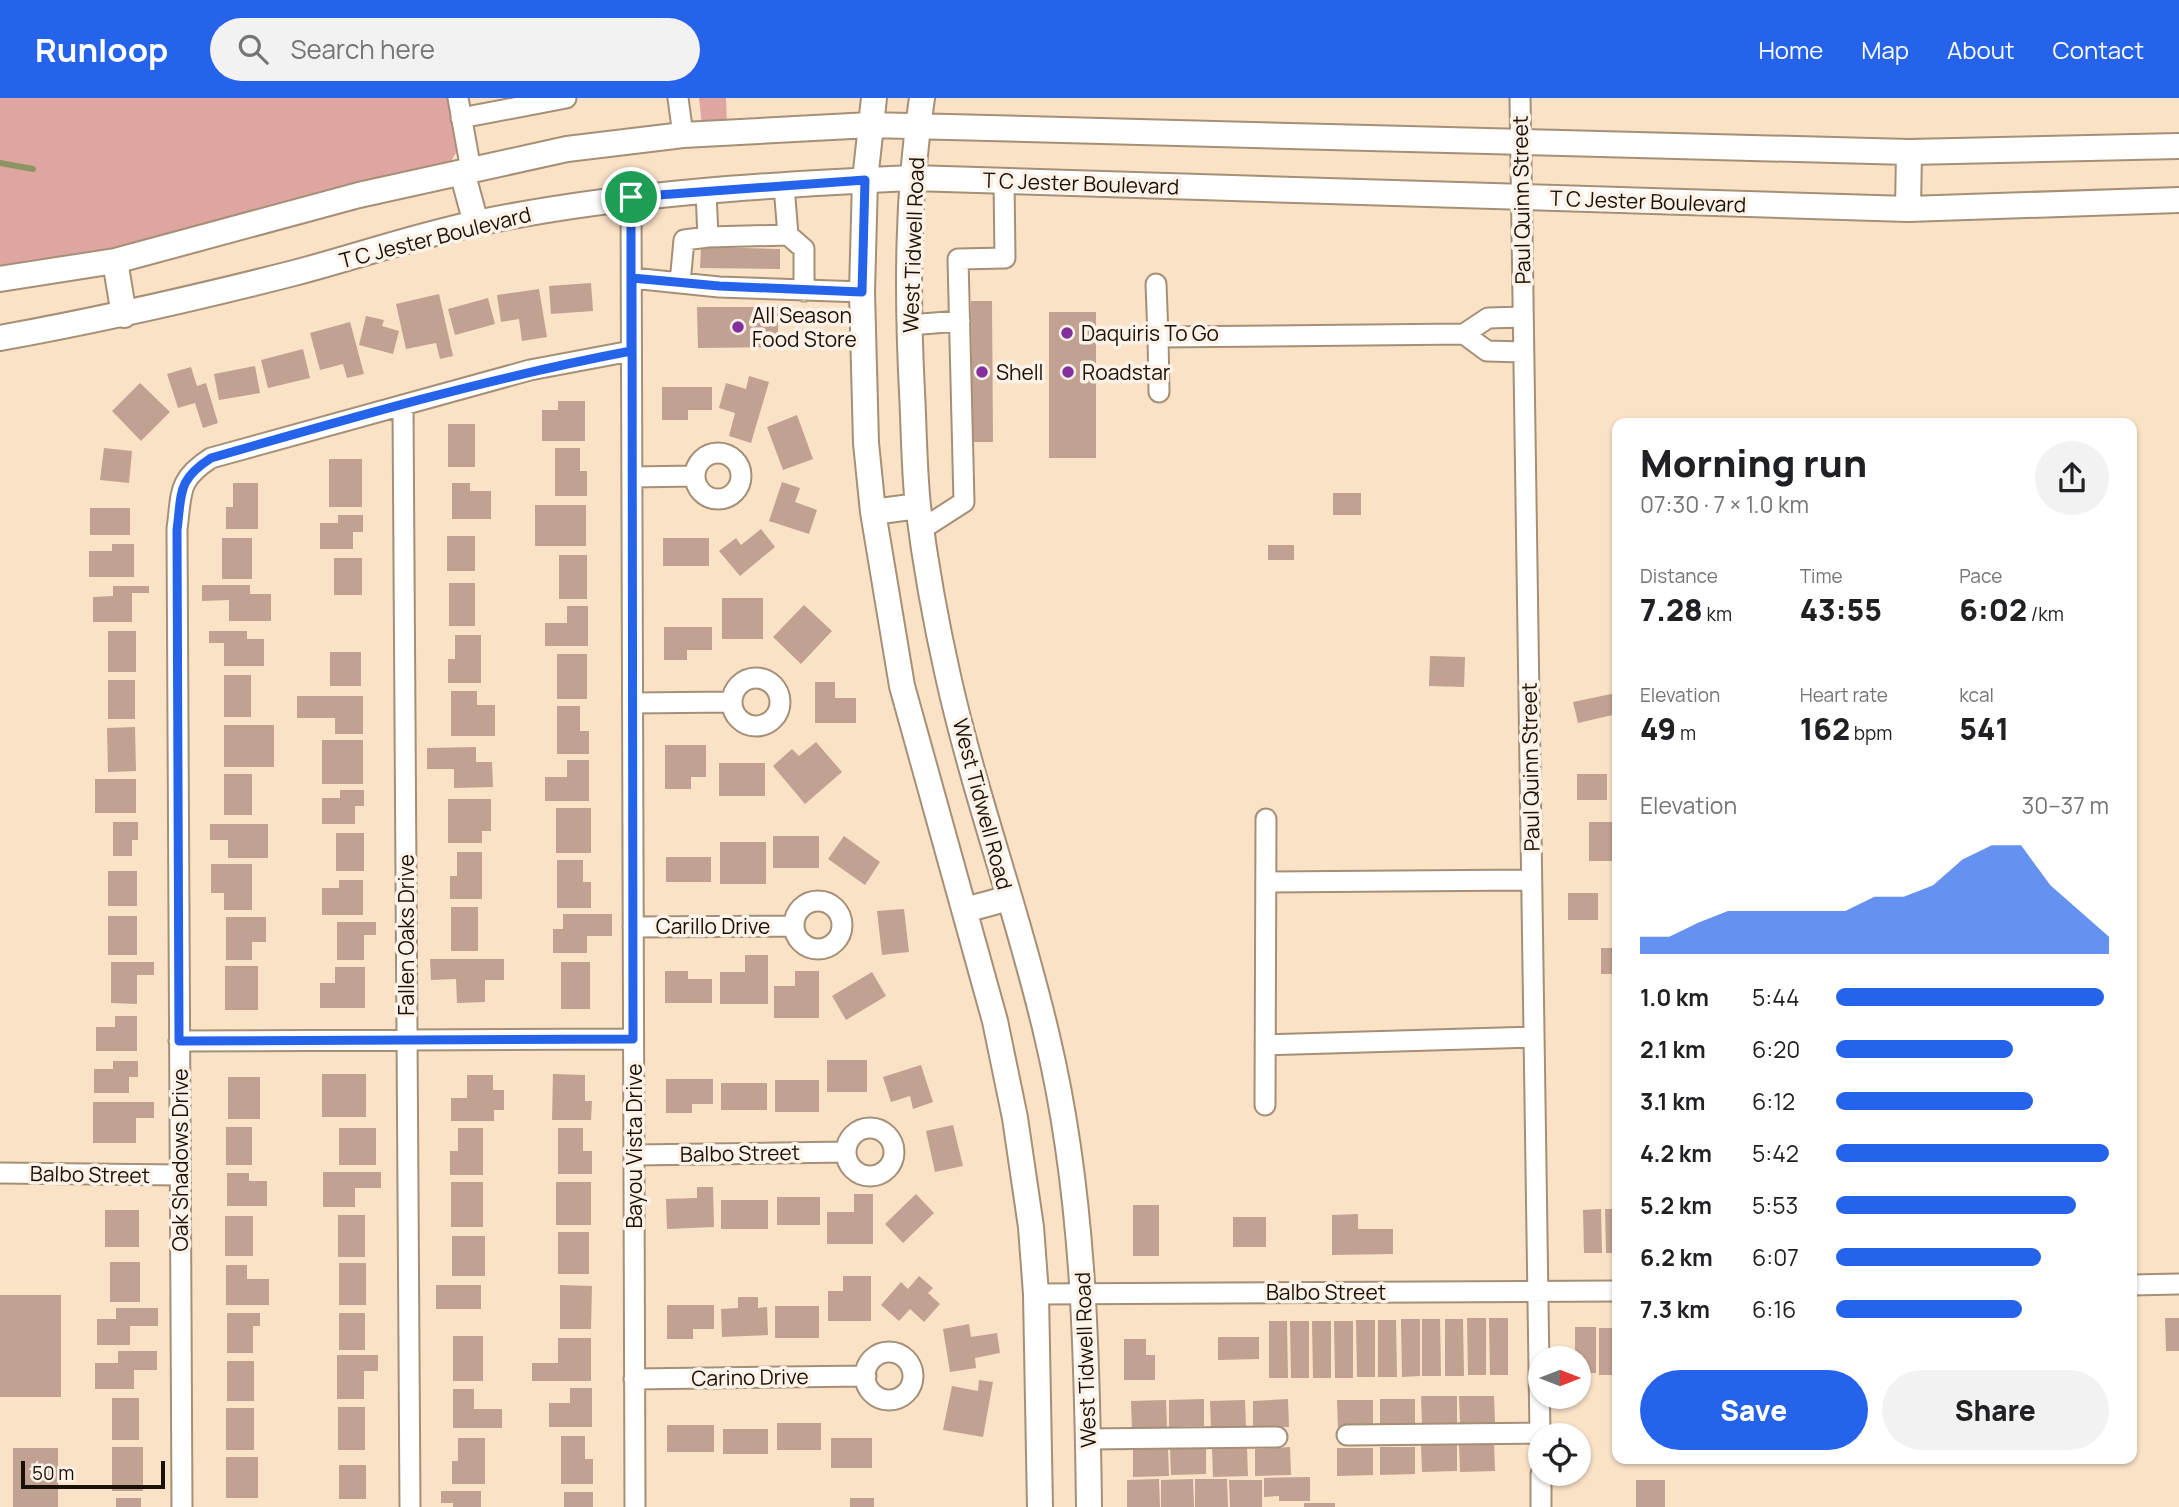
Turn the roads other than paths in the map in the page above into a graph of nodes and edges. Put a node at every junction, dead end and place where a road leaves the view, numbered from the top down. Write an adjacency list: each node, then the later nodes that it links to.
1 (566, 98): 6 (street)
2 (678, 98): 9 (street)
3 (874, 98): 7 (main road)
4 (922, 98): 8 (main road, West Tidwell Road)
5 (1520, 98): 10 (street, Paul Quinn Street)
6 (460, 108): 13 (street)
7 (870, 125): 8 (main road); 9 (main road); 15 (main road)
8 (918, 126): 10 (main road); 14 (main road, West Tidwell Road)
9 (683, 135): 13 (main road)
10 (1520, 142): 12 (main road); 20 (street, Paul Quinn Street)
11 (2179, 146): 12 (main road)
12 (1909, 152): 22 (main road)
13 (466, 171): 23 (main road); 26 (main road)
14 (912, 178): 15 (main road, T C Jester Boulevard); 16 (main road, T C Jester Boulevard); 36 (main road, West Tidwell Road)
15 (865, 180): 17 (main road, T C Jester Boulevard); 32 (main road)
16 (1004, 181): 20 (main road, T C Jester Boulevard); 35 (street)
17 (784, 186): 18 (main road, T C Jester Boulevard); 24 (street)
18 (705, 192): 19 (main road, T C Jester Boulevard); 25 (street)
19 (631, 197): 23 (main road, T C Jester Boulevard); 27 (street, Bayou Vista Drive)
20 (1520, 197): 22 (main road, T C Jester Boulevard); 34 (street, Paul Quinn Street)
21 (2179, 200): 22 (main road, T C Jester Boulevard)
22 (1908, 209)
23 (476, 223): 33 (main road, T C Jester Boulevard)
24 (788, 235): 25 (street); 31 (street)
25 (708, 237): 29 (street)
26 (115, 261): 28 (main road); 33 (main road)
27 (632, 278): 29 (street); 40 (street, Bayou Vista Drive)
28 (0, 279)
29 (680, 283): 31 (street)
30 (1156, 284): 38 (street)
31 (804, 291): 32 (street)
32 (862, 292): 46 (main road)
33 (124, 315): 39 (main road, T C Jester Boulevard)
34 (1522, 317): 37 (street); 41 (street, Paul Quinn Street)
35 (960, 321): 36 (street); 47 (street)
36 (909, 325): 47 (main road, West Tidwell Road)
37 (1464, 334): 38 (street); 41 (street)
38 (1158, 337): 42 (street)
39 (0, 338)
40 (631, 351): 43 (street, Oak Shadows Drive); 45 (street, Bayou Vista Drive)
41 (1522, 352): 51 (street, Paul Quinn Street)
42 (1159, 392)
43 (403, 405): 59 (street, Fallen Oaks Drive); 60 (street, Oak Shadows Drive)
44 (695, 476): 45 (street)
45 (632, 477): 49 (street, Bayou Vista Drive)
46 (873, 512): 47 (main road); 54 (main road)
47 (920, 517): 53 (main road, West Tidwell Road)
48 (731, 702): 49 (street)
49 (633, 703): 56 (street, Bayou Vista Drive)
50 (1266, 819): 52 (street)
51 (1531, 880): 52 (street); 57 (street, Paul Quinn Street)
52 (1266, 882): 61 (street)
53 (1009, 898): 54 (main road); 69 (main road, West Tidwell Road)
54 (965, 910): 72 (main road)
55 (793, 926): 56 (street, Carillo Drive)
56 (633, 927): 58 (street, Bayou Vista Drive)
57 (1534, 1037): 61 (street); 70 (street, Paul Quinn Street)
58 (633, 1039): 59 (street); 64 (street, Bayou Vista Drive)
59 (407, 1040): 60 (street); 82 (street, Fallen Oaks Drive)
60 (179, 1041): 66 (street, Oak Shadows Drive)
61 (1265, 1045): 62 (street)
62 (1265, 1105)
63 (846, 1152): 64 (street, Balbo Street)
64 (634, 1155): 74 (street, Bayou Vista Drive)
65 (0, 1173): 66 (street, Balbo Street)
66 (180, 1175): 81 (street, Oak Shadows Drive)
67 (2179, 1284): 68 (street)
68 (2137, 1285)
69 (1083, 1292): 70 (street, Balbo Street); 72 (street, Balbo Street); 79 (main road, West Tidwell Road)
70 (1538, 1292): 71 (street, Balbo Street); 75 (street, Paul Quinn Street)
71 (1612, 1292)
72 (1036, 1294): 84 (main road)
73 (866, 1376): 74 (street, Carino Drive)
74 (634, 1379): 83 (street, Bayou Vista Drive)
75 (1540, 1423)
76 (1528, 1434): 77 (street)
77 (1347, 1435)
78 (1277, 1437): 79 (street)
79 (1088, 1439): 85 (main road, West Tidwell Road)
80 (1541, 1486): 86 (street)
81 (182, 1507)
82 (410, 1507)
83 (635, 1507)
84 (1040, 1507)
85 (1089, 1507)
86 (1541, 1507)

